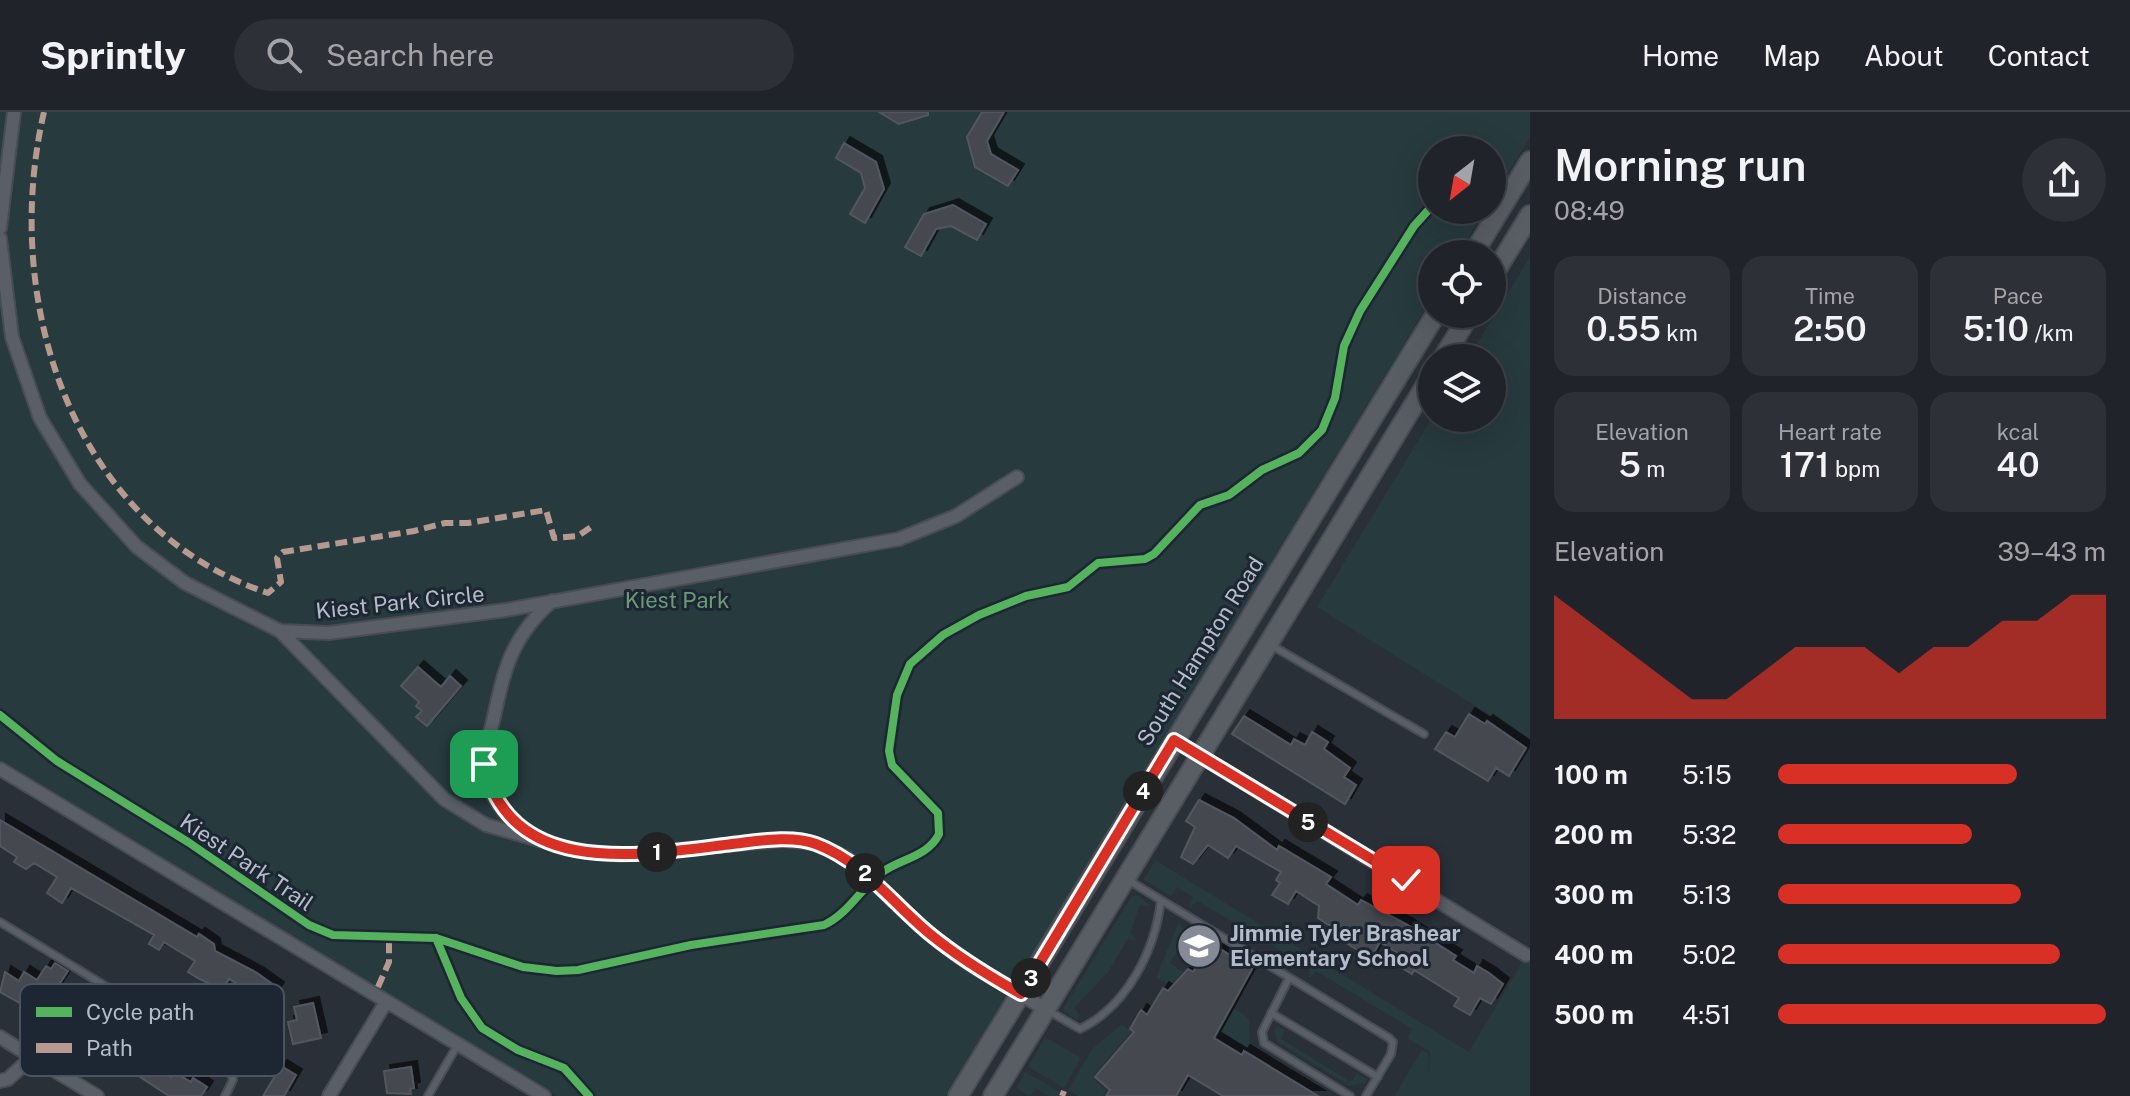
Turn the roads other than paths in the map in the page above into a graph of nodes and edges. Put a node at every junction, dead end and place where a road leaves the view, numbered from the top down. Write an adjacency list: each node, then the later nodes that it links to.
1 (14, 112): 3 (street)
2 (1530, 161): 7 (main road)
3 (2, 175): 5 (street)
4 (1530, 215): 8 (main road)
5 (0, 228)
6 (0, 238): 15 (street, Kiest Park Circle)
7 (1482, 240)
8 (1506, 254)
9 (1427, 328): 10 (main road, South Hampton Road)
10 (1412, 353): 11 (main road); 18 (main road, South Hampton Road)
11 (1418, 357)
12 (1418, 398): 16 (main road)
13 (1017, 477): 14 (street, Kiest Park Circle)
14 (555, 598): 15 (street, Kiest Park Circle); 21 (street)
15 (280, 631): 21 (street)
16 (1267, 643): 17 (lane); 19 (main road)
17 (1424, 734)
18 (1174, 740): 19 (street); 28 (main road, South Hampton Road)
19 (1197, 757): 22 (main road); 25 (street)
20 (0, 769): 29 (street)
21 (536, 840): 28 (street)
22 (1128, 880): 23 (lane); 30 (main road)
23 (1161, 900): 26 (lane); 30 (lane)
24 (0, 922): 27 (lane)
25 (1526, 955)
26 (1289, 978): 31 (lane); 38 (lane)
27 (102, 984)
28 (1021, 994): 30 (street); 46 (main road, South Hampton Road)
29 (386, 1002): 33 (street); 43 (street)
30 (1047, 1010): 40 (main road)
31 (1271, 1013): 38 (lane); 47 (lane)
32 (0, 1037): 34 (street)
33 (458, 1044): 44 (lane); 45 (street)
34 (20, 1050)
35 (20, 1068): 39 (street)
36 (64, 1076): 41 (street)
37 (232, 1076): 42 (lane)
38 (1378, 1077): 48 (lane)
39 (0, 1081)
40 (1000, 1092)
41 (97, 1096)
42 (225, 1096)
43 (329, 1096)
44 (428, 1096)
45 (544, 1096)
46 (958, 1096)
47 (1350, 1096)
48 (1366, 1096)

